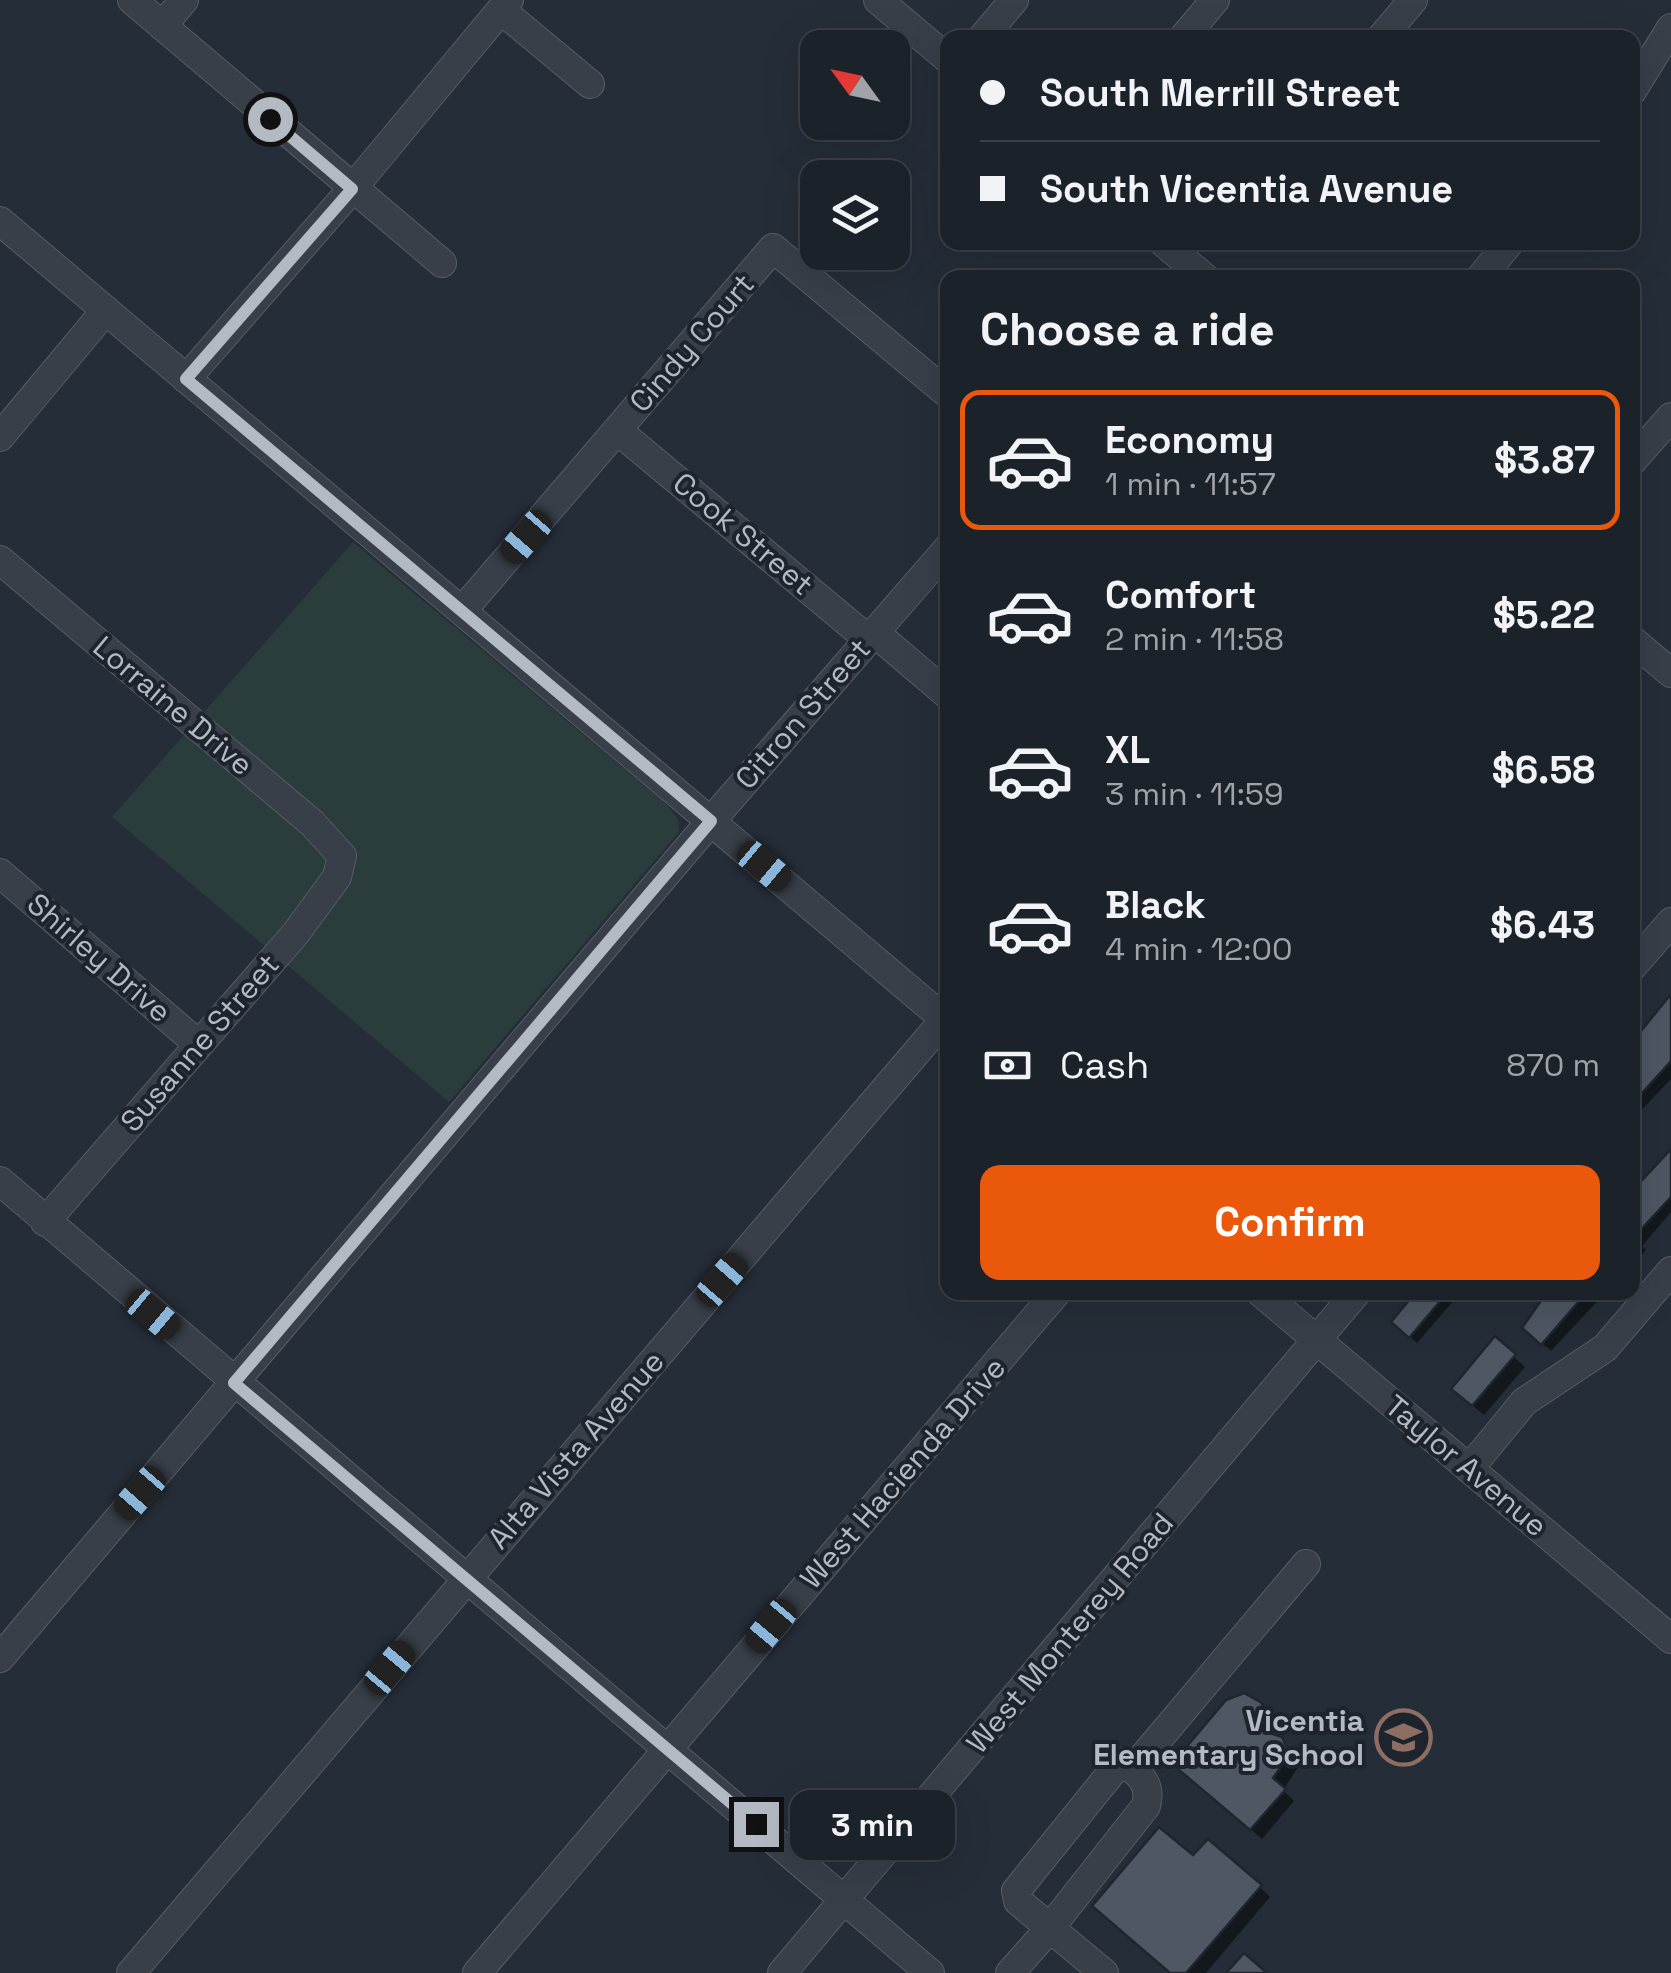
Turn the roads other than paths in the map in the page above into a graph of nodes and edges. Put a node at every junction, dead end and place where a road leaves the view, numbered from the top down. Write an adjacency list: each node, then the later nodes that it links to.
1 (132, 0): 8 (street)
2 (184, 0): 8 (street)
3 (878, 0): 13 (street)
4 (1014, 0): 10 (street)
5 (1215, 0): 11 (street)
6 (1412, 0): 12 (street)
7 (505, 5): 15 (street); 16 (street)
8 (162, 26): 16 (street)
9 (1671, 28): 14 (street)
10 (989, 30)
11 (1191, 30)
12 (1388, 30)
13 (940, 52)
14 (1640, 79)
15 (590, 84)
16 (352, 189): 20 (street); 24 (street)
17 (0, 221): 23 (street)
18 (1174, 250): 21 (street)
19 (1503, 250): 22 (street)
20 (442, 264)
21 (1194, 265)
22 (1487, 270)
23 (106, 310): 24 (street); 28 (street)
24 (186, 379): 32 (street)
25 (940, 387): 27 (street, Cindy Court)
26 (1671, 417): 29 (street)
27 (617, 430): 32 (street, Cindy Court); 33 (street, Cook Street)
28 (0, 436)
29 (1640, 451)
30 (940, 557): 33 (street, Citron Street)
31 (0, 560): 38 (street, Lorraine Drive)
32 (462, 611): 37 (street)
33 (871, 635): 36 (street, Cook Street); 37 (street, Citron Street)
34 (1640, 647): 35 (street)
35 (1671, 673)
36 (940, 689)
37 (711, 821): 42 (street); 52 (street, Citron Street)
38 (342, 856): 44 (street, Susanne Street)
39 (0, 873): 44 (street, Shirley Drive)
40 (1671, 922): 41 (street)
41 (1640, 958)
42 (940, 1015)
43 (940, 1027): 55 (street, Alta Vista Avenue)
44 (198, 1044): 46 (street, Susanne Street)
45 (0, 1181): 46 (street)
46 (45, 1222): 52 (street)
47 (1671, 1271): 53 (street)
48 (1050, 1300): 58 (street, West Hacienda Drive)
49 (1269, 1300): 51 (street, Taylor Avenue)
50 (1350, 1300): 51 (street, West Monterey Road)
51 (1316, 1340): 53 (street, Taylor Avenue); 60 (street, West Monterey Road)
52 (234, 1383): 55 (street); 57 (street, Citron Street)
53 (1469, 1468): 56 (street, Taylor Avenue)
54 (1306, 1564): 59 (street)
55 (468, 1577): 58 (street); 62 (street, Alta Vista Avenue)
56 (1669, 1634)
57 (0, 1658)
58 (668, 1748): 60 (street); 63 (street, West Hacienda Drive)
59 (1133, 1769): 61 (street); 61 (street)
60 (844, 1900): 64 (street, West Monterey Road); 65 (street)
61 (1050, 1928): 66 (street); 67 (street)
62 (131, 1973)
63 (477, 1973)
64 (782, 1973)
65 (930, 1973)
66 (1010, 1973)
67 (1104, 1973)

